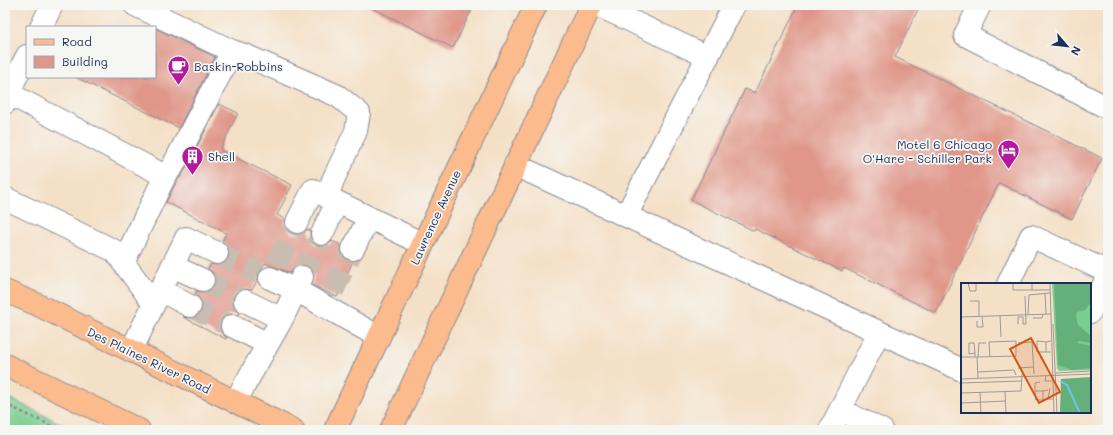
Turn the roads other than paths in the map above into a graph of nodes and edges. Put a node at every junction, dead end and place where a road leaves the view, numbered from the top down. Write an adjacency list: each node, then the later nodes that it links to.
1 (52, 5): 8 (street)
2 (135, 5): 9 (street)
3 (536, 5): 22 (main road, Lawrence Avenue)
4 (591, 5): 14 (main road)
5 (597, 5): 10 (street)
6 (734, 5): 10 (street)
7 (980, 5): 13 (street)
8 (42, 26)
9 (232, 51): 15 (street); 17 (street)
10 (708, 57): 18 (street)
11 (26, 58): 12 (street)
12 (7, 98): 15 (street)
13 (1108, 108)
14 (515, 165): 18 (street); 51 (main road)
15 (165, 176): 25 (street)
16 (5, 198): 25 (street)
17 (332, 200): 19 (street); 20 (street); 21 (street)
18 (626, 216): 40 (street)
19 (369, 218): 22 (street); 23 (street)
20 (297, 222)
21 (322, 234)
22 (423, 244): 41 (main road, Lawrence Avenue)
23 (353, 249)
24 (217, 253): 26 (street)
25 (123, 263): 34 (street)
26 (172, 266): 30 (street); 34 (street)
27 (269, 272): 31 (street)
28 (1108, 272): 32 (street)
29 (1108, 276): 37 (street)
30 (203, 280)
31 (299, 283): 38 (street); 41 (street)
32 (1008, 283)
33 (5, 290): 43 (main road, Des Plaines River Road)
34 (157, 297): 36 (street); 43 (street)
35 (245, 301): 38 (street)
36 (190, 306)
37 (1091, 310)
38 (282, 318): 42 (street)
39 (232, 326): 42 (street)
40 (879, 332): 45 (street); 47 (street)
41 (379, 337): 50 (main road, Lawrence Avenue)
42 (268, 344): 46 (street)
43 (130, 351): 46 (main road, Des Plaines River Road)
44 (5, 365): 48 (main road)
45 (961, 370)
46 (235, 402): 49 (main road, Des Plaines River Road)
47 (840, 410): 52 (street); 53 (street)
48 (139, 430)
49 (293, 430)
50 (335, 430)
51 (391, 430)
52 (830, 430)
53 (882, 430)

